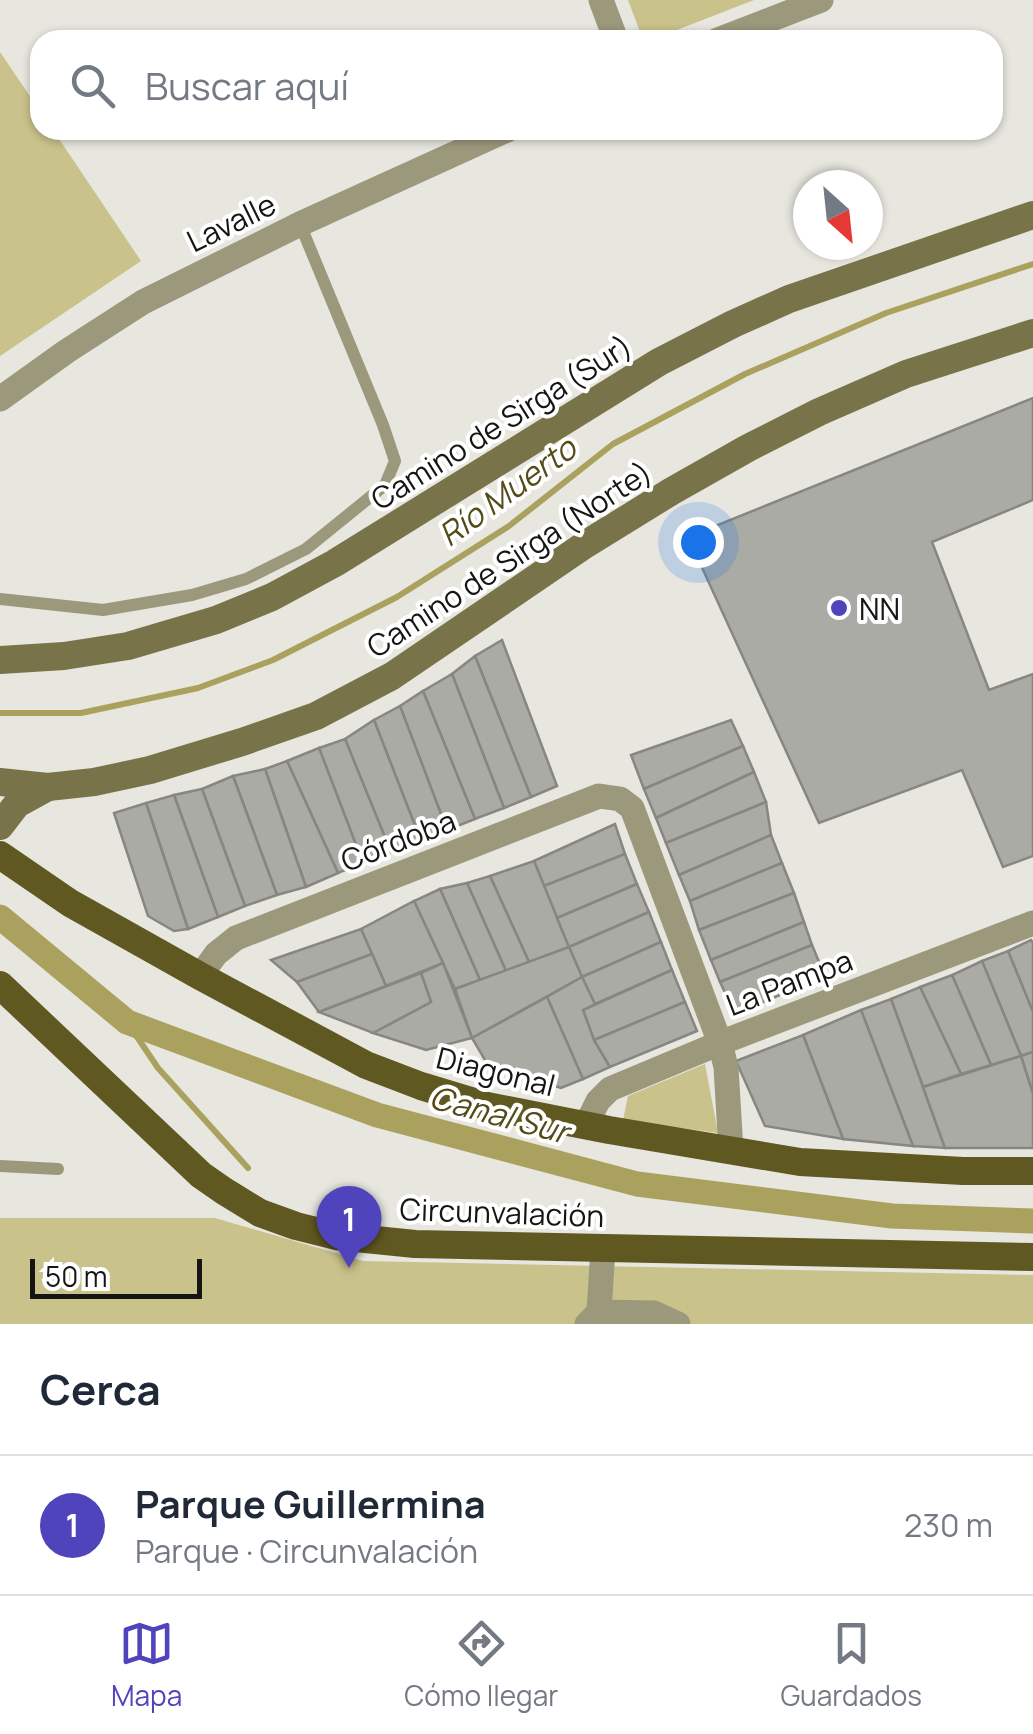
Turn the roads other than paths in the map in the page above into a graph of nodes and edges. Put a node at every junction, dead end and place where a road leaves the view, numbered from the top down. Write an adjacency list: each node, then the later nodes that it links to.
1 (601, 0): 3 (street)
2 (820, 0): 4 (street)
3 (612, 30)
4 (744, 30)
5 (486, 140): 7 (street, Lavalle)
6 (1033, 215): 11 (main road, Camino de Sirga (Sur))
7 (300, 224): 9 (street, Lavalle); 10 (lane)
8 (1033, 332): 13 (main road, Camino de Sirga (Norte))
9 (0, 399)
10 (0, 598)
11 (1, 661)
12 (2, 780): 13 (main road, Camino de Sirga (Norte))
13 (48, 786): 14 (main road)
14 (0, 826)
15 (0, 855): 17 (main road, Diagonal)
16 (1033, 923): 19 (street, La Pampa)
17 (200, 976): 19 (street, Córdoba); 20 (main road, Diagonal)
18 (0, 985): 25 (main road, Circunvalación)
19 (720, 1043): 20 (street, La Pampa); 21 (street)
20 (586, 1125): 21 (main road, Diagonal)
21 (731, 1151): 24 (main road, Diagonal)
22 (0, 1166): 23 (lane)
23 (58, 1168)
24 (1033, 1170)
25 (603, 1248): 26 (main road, Circunvalación); 27 (street)
26 (1033, 1257)
27 (593, 1318): 28 (street)
28 (678, 1324)

